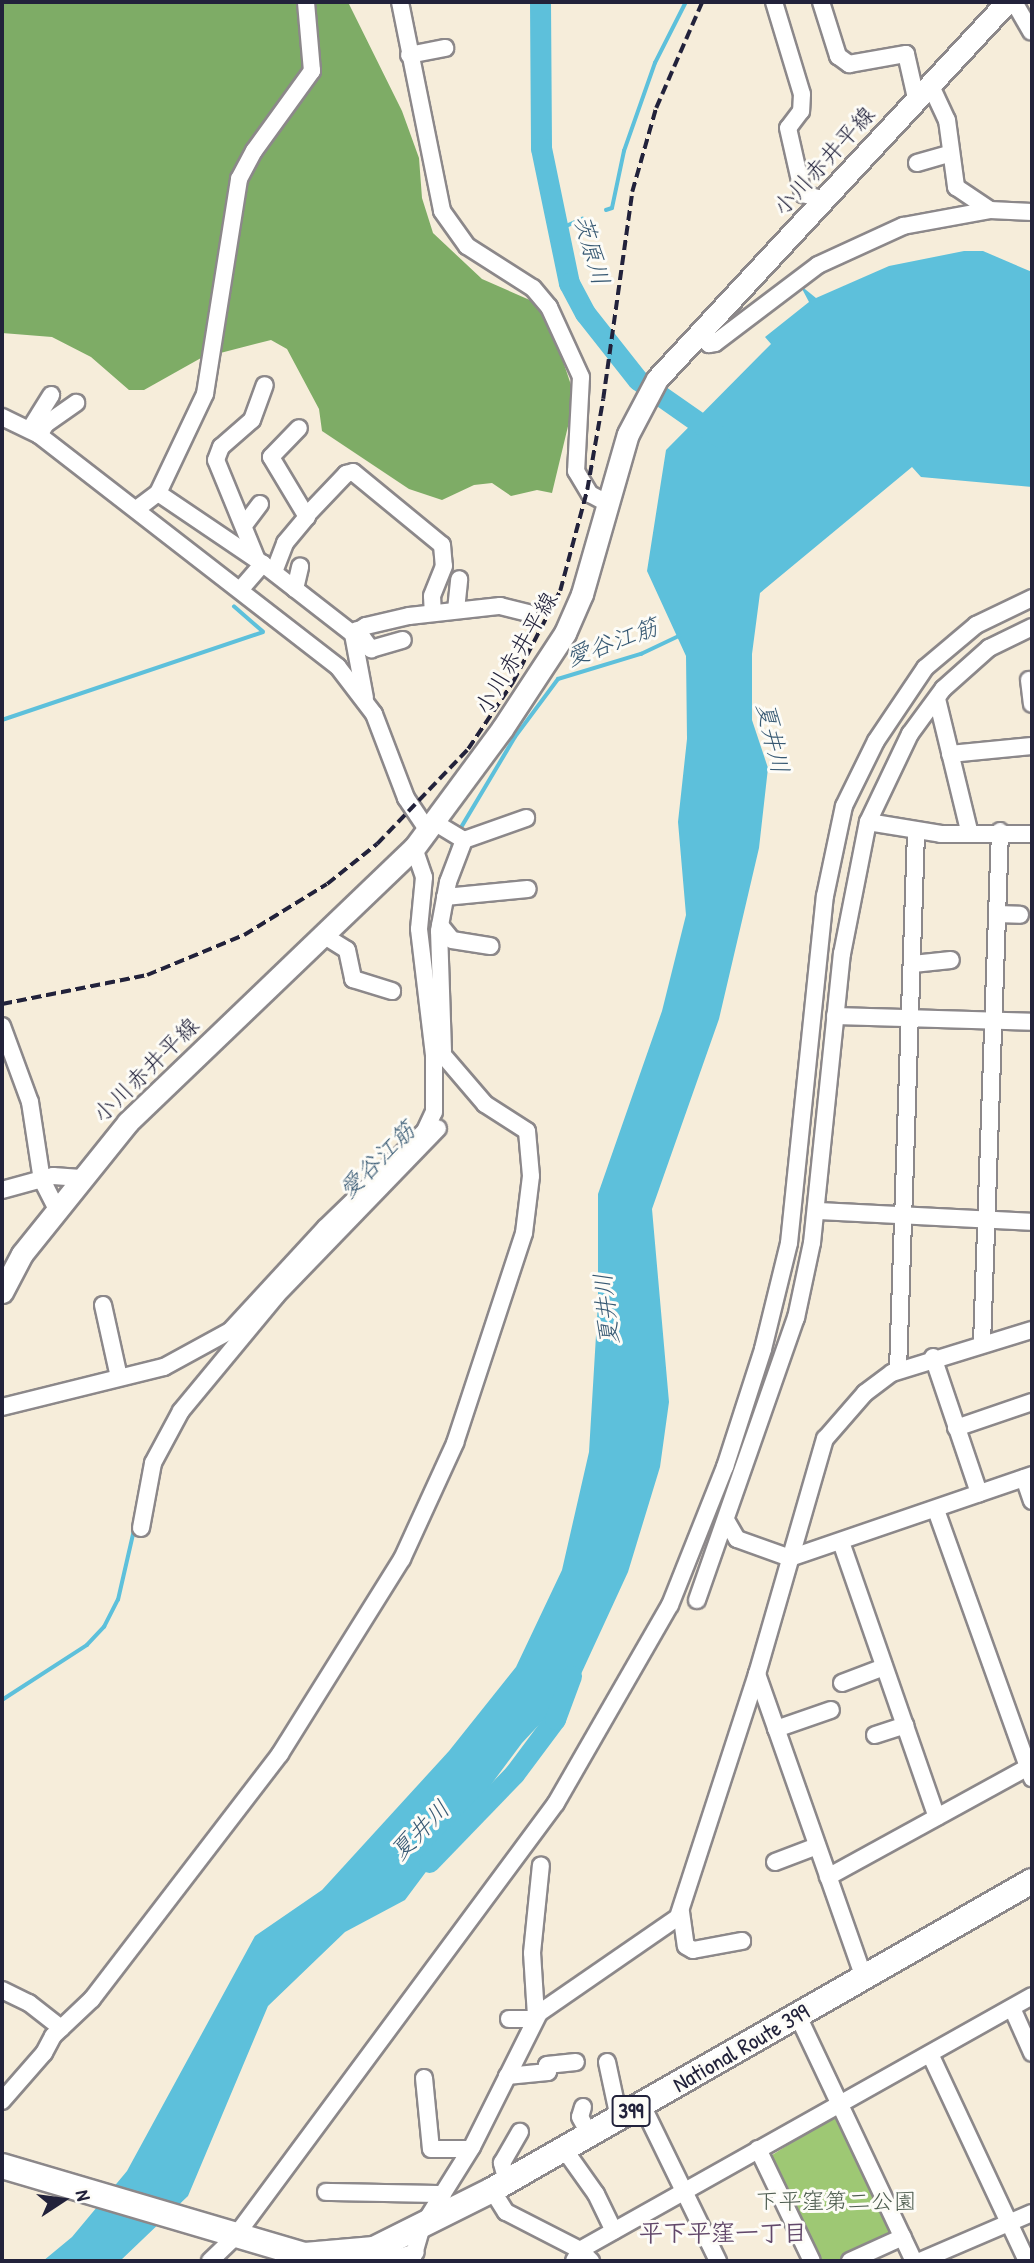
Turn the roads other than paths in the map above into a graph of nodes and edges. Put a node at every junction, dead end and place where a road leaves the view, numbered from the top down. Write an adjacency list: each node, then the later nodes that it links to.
1 (306, 2): 22 (street)
2 (400, 2): 8 (street)
3 (774, 2): 12 (street)
4 (821, 2): 9 (street)
5 (1007, 2): 6 (street); 9 (main road, 小川赤井平線)
6 (1031, 31)
7 (445, 48): 8 (street)
8 (409, 55): 23 (street)
9 (923, 91): 10 (street); 12 (main road, 小川赤井平線)
10 (951, 153): 11 (street); 13 (street)
11 (917, 163)
12 (826, 200): 15 (main road, 小川赤井平線)
13 (990, 210): 14 (street); 15 (street)
14 (1032, 212)
15 (695, 336): 23 (main road, 小川赤井平線)
16 (265, 385): 27 (street)
17 (51, 395): 21 (street)
18 (76, 403): 21 (street)
19 (2, 417): 21 (street)
20 (299, 428): 26 (street)
21 (35, 432): 25 (street)
22 (158, 493): 25 (street); 28 (street)
23 (607, 503): 48 (main road, 小川赤井平線)
24 (260, 504): 27 (street)
25 (138, 508): 32 (street)
26 (307, 515): 28 (street); 36 (street)
27 (245, 524): 28 (street)
28 (265, 565): 31 (street); 32 (street)
29 (300, 567): 31 (street)
30 (459, 579): 34 (street)
31 (295, 589): 38 (street)
32 (240, 590): 42 (street)
33 (1032, 598): 89 (street)
34 (456, 610): 35 (street); 36 (street)
35 (528, 612)
36 (433, 613): 38 (street)
37 (1032, 626): 41 (street)
38 (355, 632): 39 (street); 42 (street)
39 (402, 640)
40 (1029, 680): 43 (street)
41 (937, 699): 45 (street); 47 (street)
42 (366, 700): 48 (street)
43 (1032, 705)
44 (1032, 746): 45 (street)
45 (950, 754): 51 (street)
46 (526, 818): 53 (street)
47 (867, 822): 50 (street); 65 (street)
48 (430, 826): 53 (street); 54 (main road, 小川赤井平線)
49 (1000, 831): 51 (street); 52 (street); 57 (street)
50 (916, 832): 51 (street); 63 (street)
51 (970, 834)
52 (1032, 834)
53 (464, 840): 56 (street)
54 (414, 848): 60 (main road, 小川赤井平線); 85 (street)
55 (528, 889): 56 (street)
56 (445, 897): 59 (street)
57 (997, 914): 58 (street); 67 (street)
58 (1020, 915)
59 (440, 925): 61 (street); 70 (street)
60 (323, 935): 64 (street); 71 (main road, 小川赤井平線)
61 (491, 947)
62 (951, 960): 63 (street)
63 (913, 964): 66 (street)
64 (392, 991)
65 (835, 1016): 66 (street); 75 (street)
66 (911, 1020): 67 (street); 76 (street)
67 (993, 1020): 68 (street); 77 (street)
68 (1032, 1022)
69 (2, 1026): 72 (street)
70 (443, 1055): 95 (street); 122 (street)
71 (80, 1178): 72 (street); 74 (main road, 小川赤井平線)
72 (42, 1180): 73 (street); 74 (street)
73 (2, 1190)
74 (57, 1209): 79 (main road, 小川赤井平線)
75 (817, 1211): 76 (street); 94 (street)
76 (904, 1216): 77 (street); 84 (street)
77 (986, 1220): 78 (street); 82 (street)
78 (1032, 1222)
79 (2, 1292)
80 (103, 1305): 85 (street)
81 (1032, 1330): 82 (street)
82 (982, 1343): 83 (street)
83 (933, 1357): 84 (street); 88 (street)
84 (898, 1370): 97 (street)
85 (119, 1377): 87 (street)
86 (1032, 1402): 88 (street)
87 (2, 1407)
88 (957, 1428): 91 (street)
89 (723, 1472): 94 (street); 149 (street)
90 (1028, 1477): 91 (street); 92 (street)
91 (979, 1493): 93 (street)
92 (1032, 1501)
93 (936, 1510): 96 (street); 106 (street)
94 (726, 1525): 97 (street); 98 (street)
95 (141, 1528)
96 (841, 1542): 97 (street); 99 (street)
97 (790, 1558): 100 (street)
98 (697, 1600)
99 (884, 1667): 101 (street); 103 (street)
100 (757, 1674): 104 (street); 113 (street)
101 (842, 1683)
102 (831, 1710): 104 (street)
103 (905, 1725): 105 (street); 107 (street)
104 (776, 1729): 108 (street)
105 (875, 1735)
106 (1031, 1770): 107 (street)
107 (937, 1817): 111 (street)
108 (817, 1846): 109 (street); 111 (street)
109 (775, 1862)
110 (541, 1865): 120 (street)
111 (828, 1877): 115 (street)
112 (1032, 1881): 115 (highway, National Route 399 / 399)
113 (681, 1912): 114 (street); 120 (street)
114 (743, 1941)
115 (864, 1977): 119 (highway, National Route 399 / 399)
116 (2, 1990): 122 (street)
117 (1032, 1996): 118 (street)
118 (1012, 2008): 123 (street); 124 (street)
119 (798, 2015): 130 (street); 131 (highway, National Route 399 / 399)
120 (535, 2018): 121 (street); 127 (street)
121 (509, 2019)
122 (61, 2028): 129 (street)
123 (1032, 2053)
124 (930, 2054): 130 (street); 145 (street)
125 (576, 2062): 127 (street)
126 (607, 2062): 133 (street)
127 (507, 2076): 136 (street)
128 (424, 2078): 136 (street)
129 (2, 2101)
130 (839, 2102): 138 (street); 148 (street)
131 (642, 2105): 133 (highway, National Route 399 / 399); 141 (street)
132 (583, 2108): 135 (street)
133 (619, 2118): 135 (highway, National Route 399 / 399)
134 (520, 2132): 140 (street)
135 (590, 2134): 137 (highway, National Route 399 / 399)
136 (470, 2149): 143 (street)
137 (564, 2149): 140 (highway, National Route 399 / 399); 147 (street)
138 (758, 2149): 141 (street); 155 (street)
139 (2, 2166): 149 (highway, National Route 399 / 399)
140 (500, 2186): 146 (highway, National Route 399 / 399); 151 (street)
141 (683, 2191): 147 (street); 154 (street)
142 (326, 2192): 143 (street)
143 (443, 2194): 146 (street)
144 (1032, 2213): 145 (street)
145 (1010, 2223): 158 (street); 159 (street)
146 (422, 2227): 149 (highway, National Route 399 / 399); 150 (street)
147 (614, 2231): 151 (street)
148 (903, 2237): 156 (street); 157 (street)
149 (234, 2238): 152 (street)
150 (414, 2256): 153 (street)
151 (582, 2257)
152 (210, 2261)
153 (387, 2261)
154 (716, 2261)
155 (812, 2261)
156 (850, 2261)
157 (914, 2261)
158 (920, 2261)
159 (1027, 2261)

